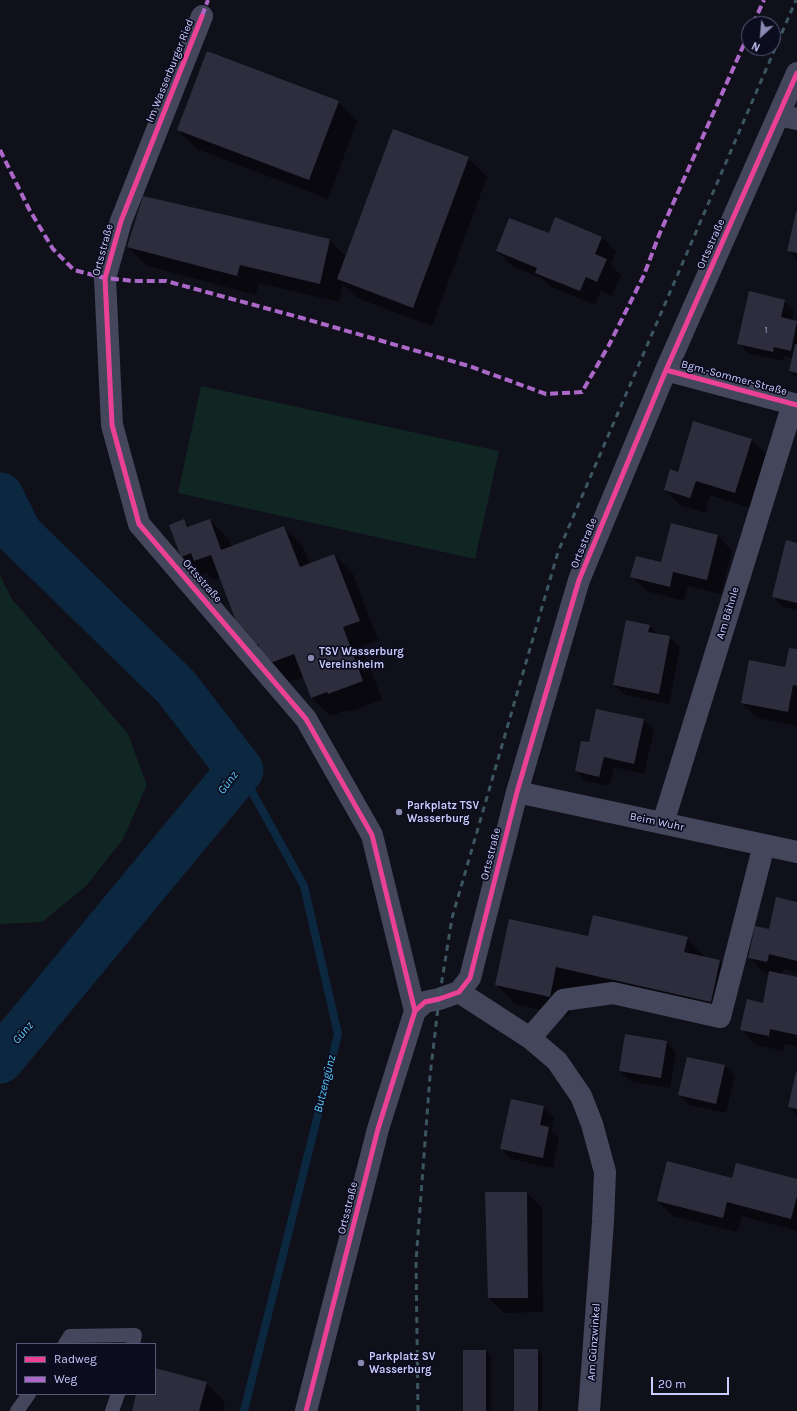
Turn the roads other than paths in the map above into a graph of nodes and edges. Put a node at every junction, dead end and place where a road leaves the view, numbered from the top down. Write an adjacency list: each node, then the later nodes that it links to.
1 (202, 16): 4 (street, Im Wasserburger Ried)
2 (797, 73): 3 (street, Ortsstraße)
3 (788, 117): 5 (street, Ortsstraße)
4 (156, 133): 12 (street, Ortsstraße)
5 (666, 370): 6 (street, Bgm.-Sommer-Straße); 7 (street, Ortsstraße)
6 (795, 404): 8 (street, Am Bähnle)
7 (517, 792): 8 (street, Beim Wuhr); 11 (street, Ortsstraße)
8 (664, 823): 9 (street, Beim Wuhr)
9 (764, 845): 10 (street, Beim Wuhr); 13 (street)
10 (797, 852)
11 (459, 992): 12 (street); 13 (street)
12 (415, 1011): 20 (street, Ortsstraße)
13 (530, 1038): 21 (street, Am Günzwinkel)
14 (66, 1343): 15 (lane)
15 (133, 1343)
16 (28, 1395): 18 (lane)
17 (118, 1395): 19 (lane)
18 (17, 1411)
19 (112, 1411)
20 (306, 1411)
21 (589, 1411)

